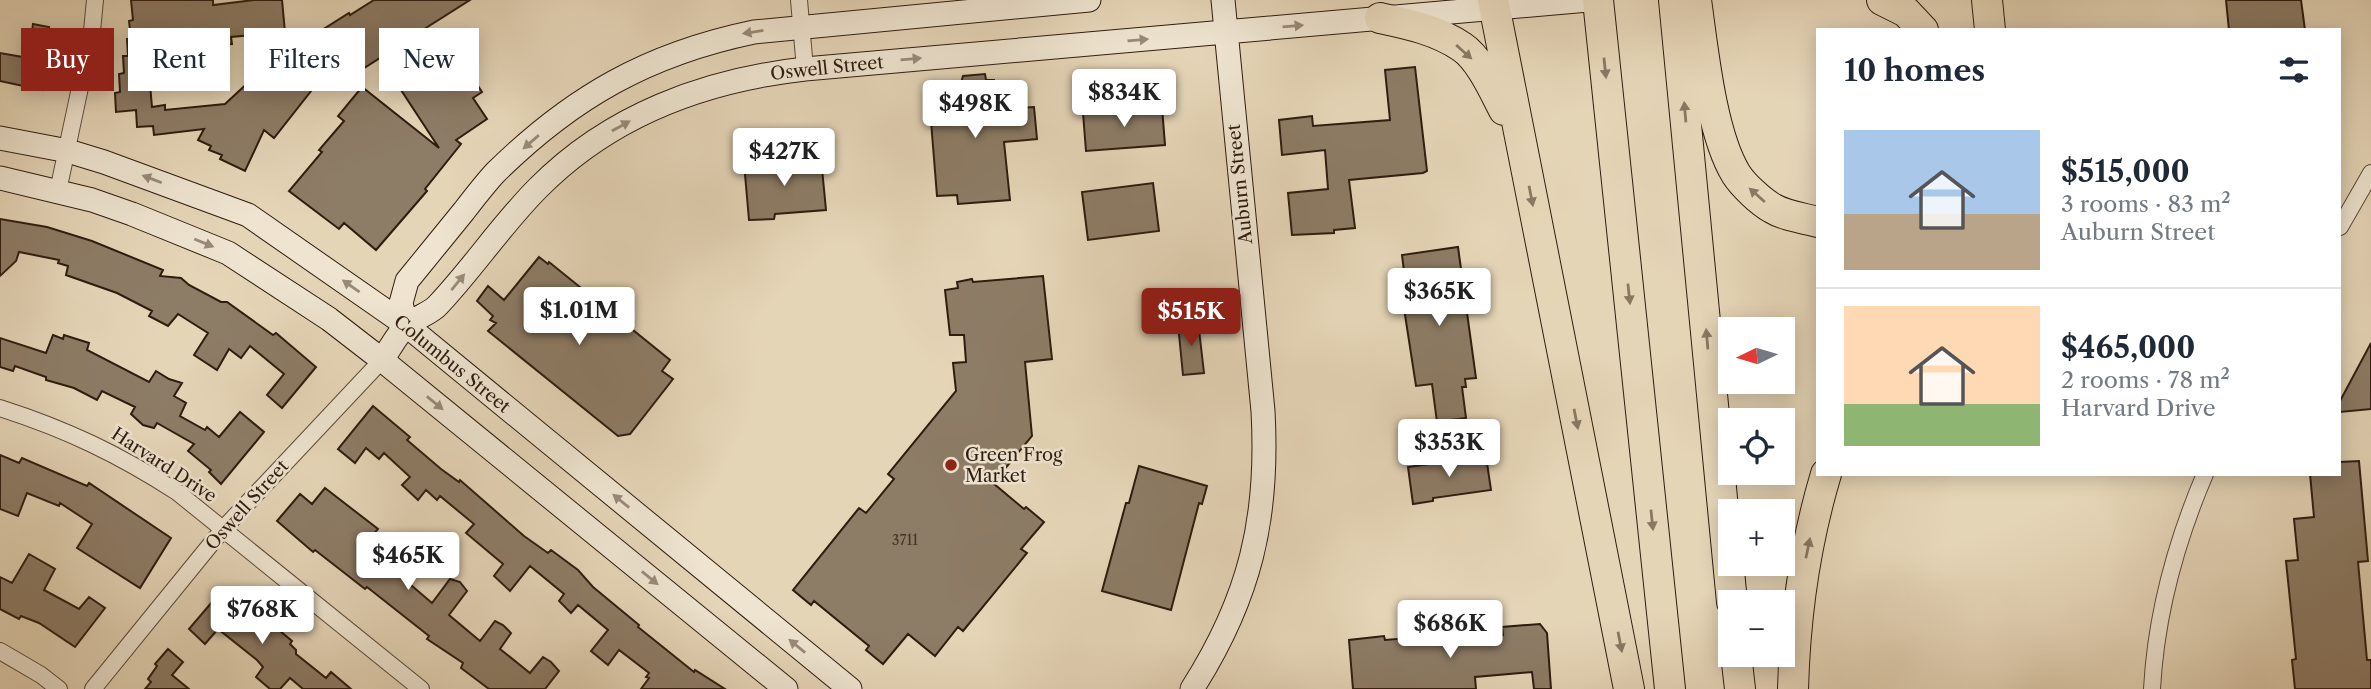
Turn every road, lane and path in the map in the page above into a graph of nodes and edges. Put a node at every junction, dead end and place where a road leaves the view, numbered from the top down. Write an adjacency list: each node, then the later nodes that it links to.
1 (95, 0): 20 (street)
2 (799, 0): 13 (street)
3 (1089, 0): 13 (main road)
4 (1223, 0): 16 (main road, Auburn Street)
5 (1588, 0): 11 (main road, Oswell Street)
6 (1598, 0): 42 (highway, one-way to 42)
7 (1674, 0): 32 (highway, one-way to 7)
8 (1696, 0): 24 (highway, one-way to 8)
9 (1882, 0): 14 (highway)
10 (1987, 0): 15 (highway)
11 (1494, 4): 12 (main road, Oswell Street); 19 (highway)
12 (1380, 19): 16 (main road, Oswell Street, one-way to 12); 19 (highway, one-way to 19)
13 (802, 26): 17 (street); 26 (main road, one-way to 26)
14 (1921, 28)
15 (1990, 28)
16 (1225, 32): 17 (main road, Oswell Street, one-way to 16); 40 (main road, Auburn Street)
17 (806, 69): 26 (main road, Oswell Street, one-way to 17)
18 (0, 138): 20 (main road, Columbus Street)
19 (1521, 143): 41 (highway, one-way to 41)
20 (68, 151): 23 (street); 26 (main road, Columbus Street, one-way to 20)
21 (2371, 173): 25 (street)
22 (0, 178): 23 (main road)
23 (58, 191): 27 (main road, one-way to 27)
24 (1816, 222)
25 (2341, 226)
26 (406, 325): 27 (main road, Oswell Street); 39 (main road, Columbus Street, one-way to 26)
27 (383, 360): 31 (street, Oswell Street); 38 (main road, one-way to 38)
28 (0, 408): 31 (street, Harvard Drive)
29 (1826, 476): 44 (highway, one-way to 29)
30 (2204, 476): 45 (street)
31 (224, 528): 36 (street, Oswell Street); 37 (street, Harvard Drive)
32 (1730, 590)
33 (0, 651): 35 (street)
34 (1738, 667): 43 (highway)
35 (59, 689)
36 (93, 689)
37 (421, 689)
38 (786, 689)
39 (850, 689)
40 (1192, 689)
41 (1629, 689)
42 (1670, 689)
43 (1740, 689)
44 (1793, 689)
45 (2152, 689)

